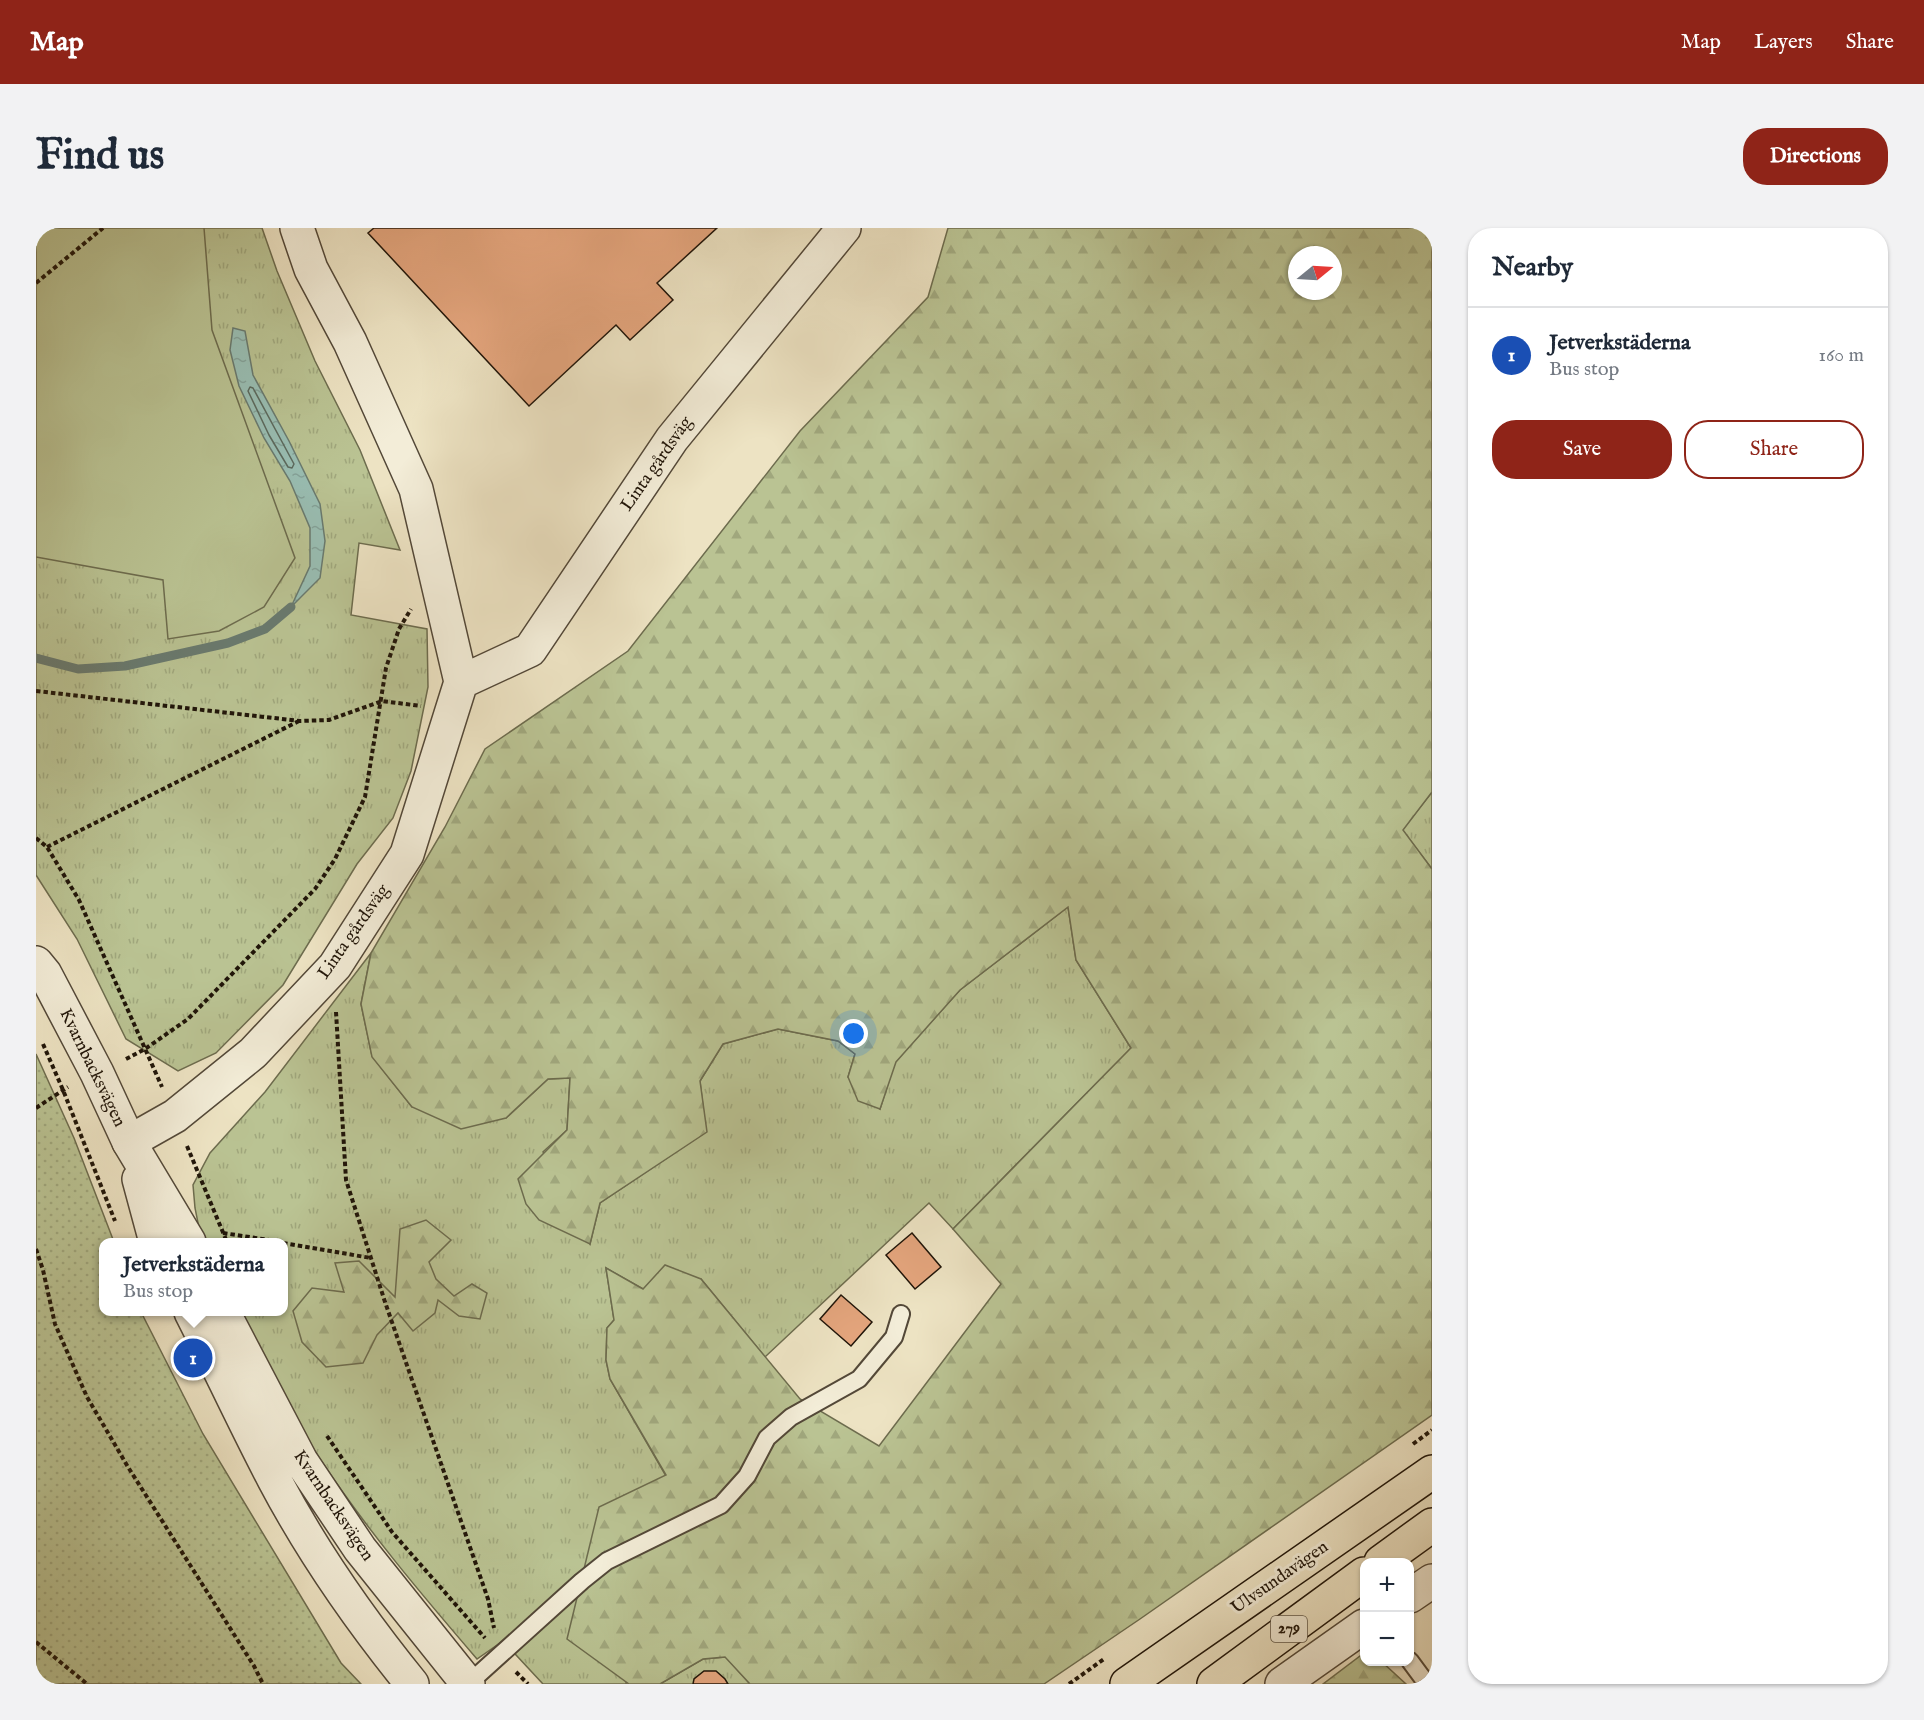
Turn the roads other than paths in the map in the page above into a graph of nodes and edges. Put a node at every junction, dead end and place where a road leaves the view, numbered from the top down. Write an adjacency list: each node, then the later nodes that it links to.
1 (297, 228): 3 (street)
2 (844, 228): 3 (street, Linta gårdsväg)
3 (461, 682): 5 (street, Linta gårdsväg)
4 (36, 963): 5 (street, Kvarnbacksvägen)
5 (129, 1142): 6 (street, Kvarnbacksvägen); 7 (street, Kvarnbacksvägen)
6 (155, 1238)
7 (187, 1238)
8 (902, 1314): 20 (lane)
9 (193, 1316): 19 (street, Kvarnbacksvägen)
10 (226, 1316): 20 (street, Kvarnbacksvägen)
11 (1432, 1472): 21 (main road, Ulvsundavägen / 279)
12 (1432, 1525): 13 (main road)
13 (1388, 1558)
14 (1360, 1578): 22 (main road, 279)
15 (1432, 1581): 16 (street)
16 (1414, 1593)
17 (1360, 1629): 23 (street)
18 (1414, 1666): 24 (lane)
19 (412, 1684)
20 (468, 1684)
21 (1127, 1684)
22 (1214, 1684)
23 (1282, 1684)
24 (1427, 1684)

